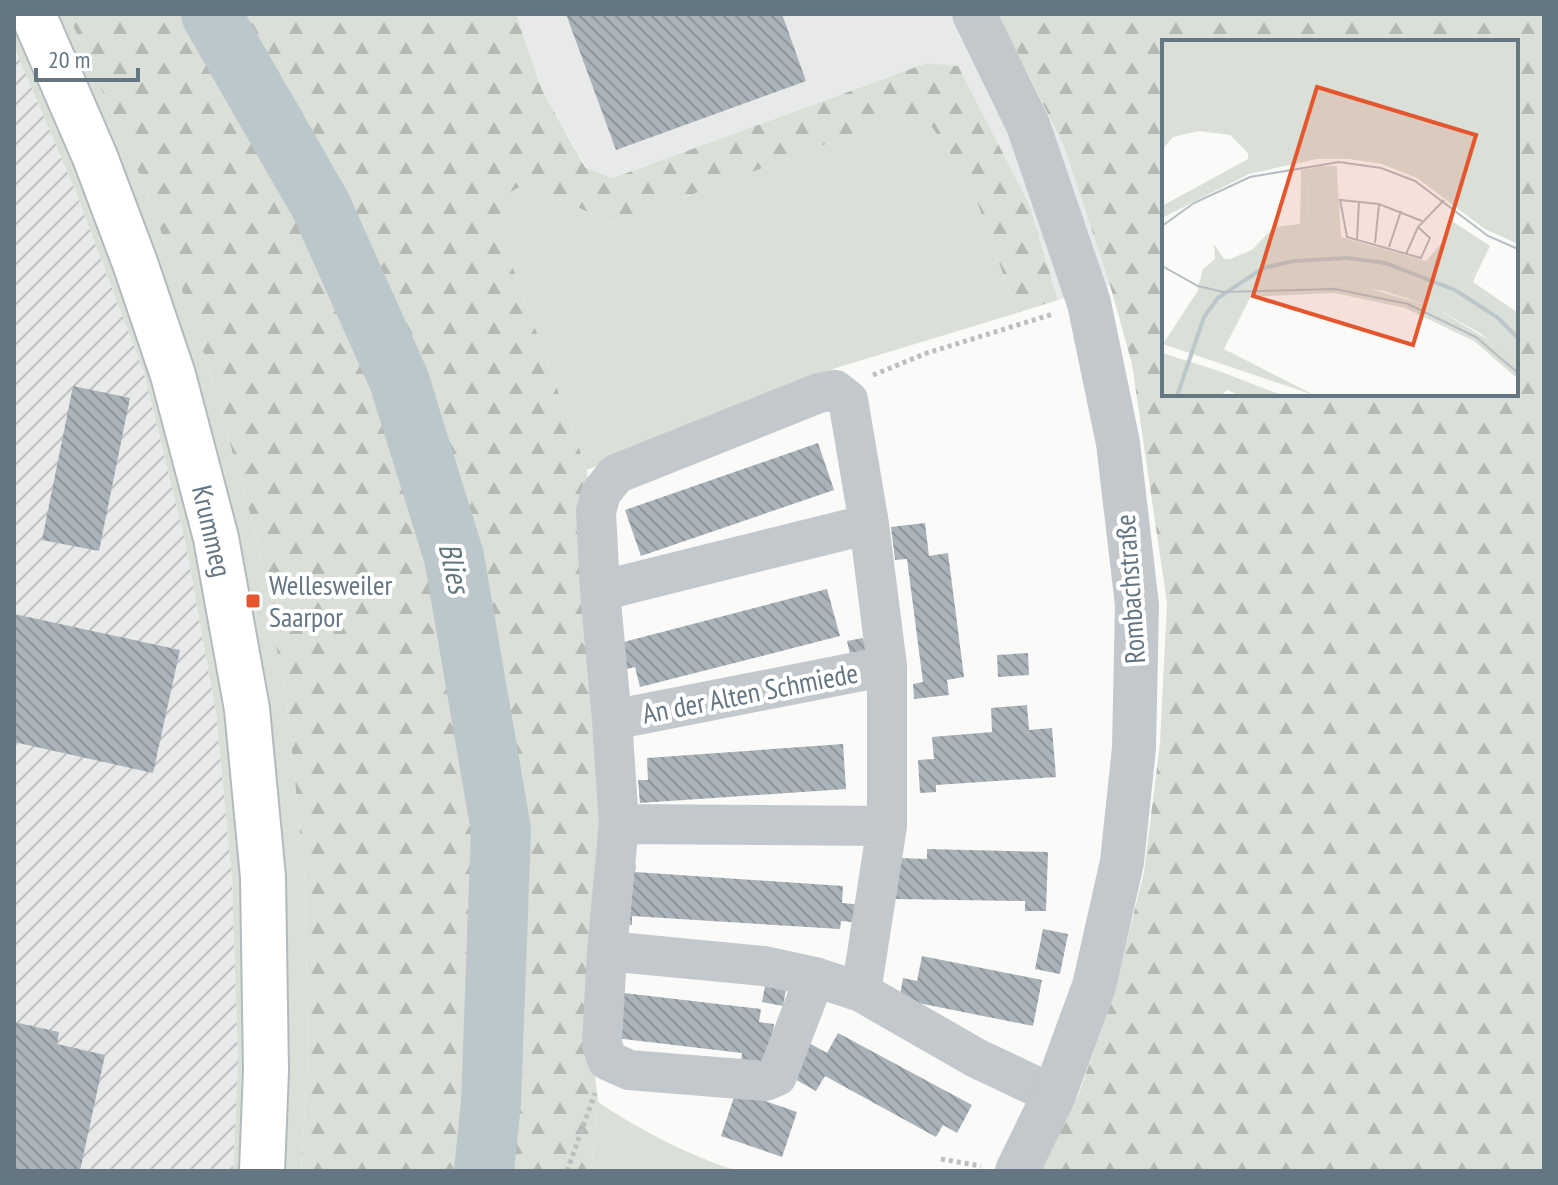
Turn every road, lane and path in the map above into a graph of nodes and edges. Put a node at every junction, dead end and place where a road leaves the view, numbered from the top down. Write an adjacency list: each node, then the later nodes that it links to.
1 (33, 14): 16 (main road, Krummeg)
2 (974, 14): 3 (street, Rombachstraße)
3 (1089, 303): 4 (path); 15 (street, Rombachstraße)
4 (835, 390): 5 (street, An der Alten Schmiede); 6 (street, An der Alten Schmiede)
5 (869, 524): 6 (street); 7 (street, An der Alten Schmiede)
6 (600, 591): 8 (street, An der Alten Schmiede)
7 (887, 666): 8 (street, An der Alten Schmiede); 10 (street, An der Alten Schmiede)
8 (612, 720): 9 (street, An der Alten Schmiede)
9 (619, 824): 10 (street); 11 (street, An der Alten Schmiede)
10 (887, 826): 13 (street, An der Alten Schmiede)
11 (607, 951): 12 (street); 14 (street, An der Alten Schmiede)
12 (815, 977): 13 (street); 14 (street)
13 (861, 992): 15 (street)
14 (607, 1060): 17 (path)
15 (1054, 1095): 18 (street, Rombachstraße)
16 (262, 1171)
17 (567, 1171)
18 (1017, 1171)

